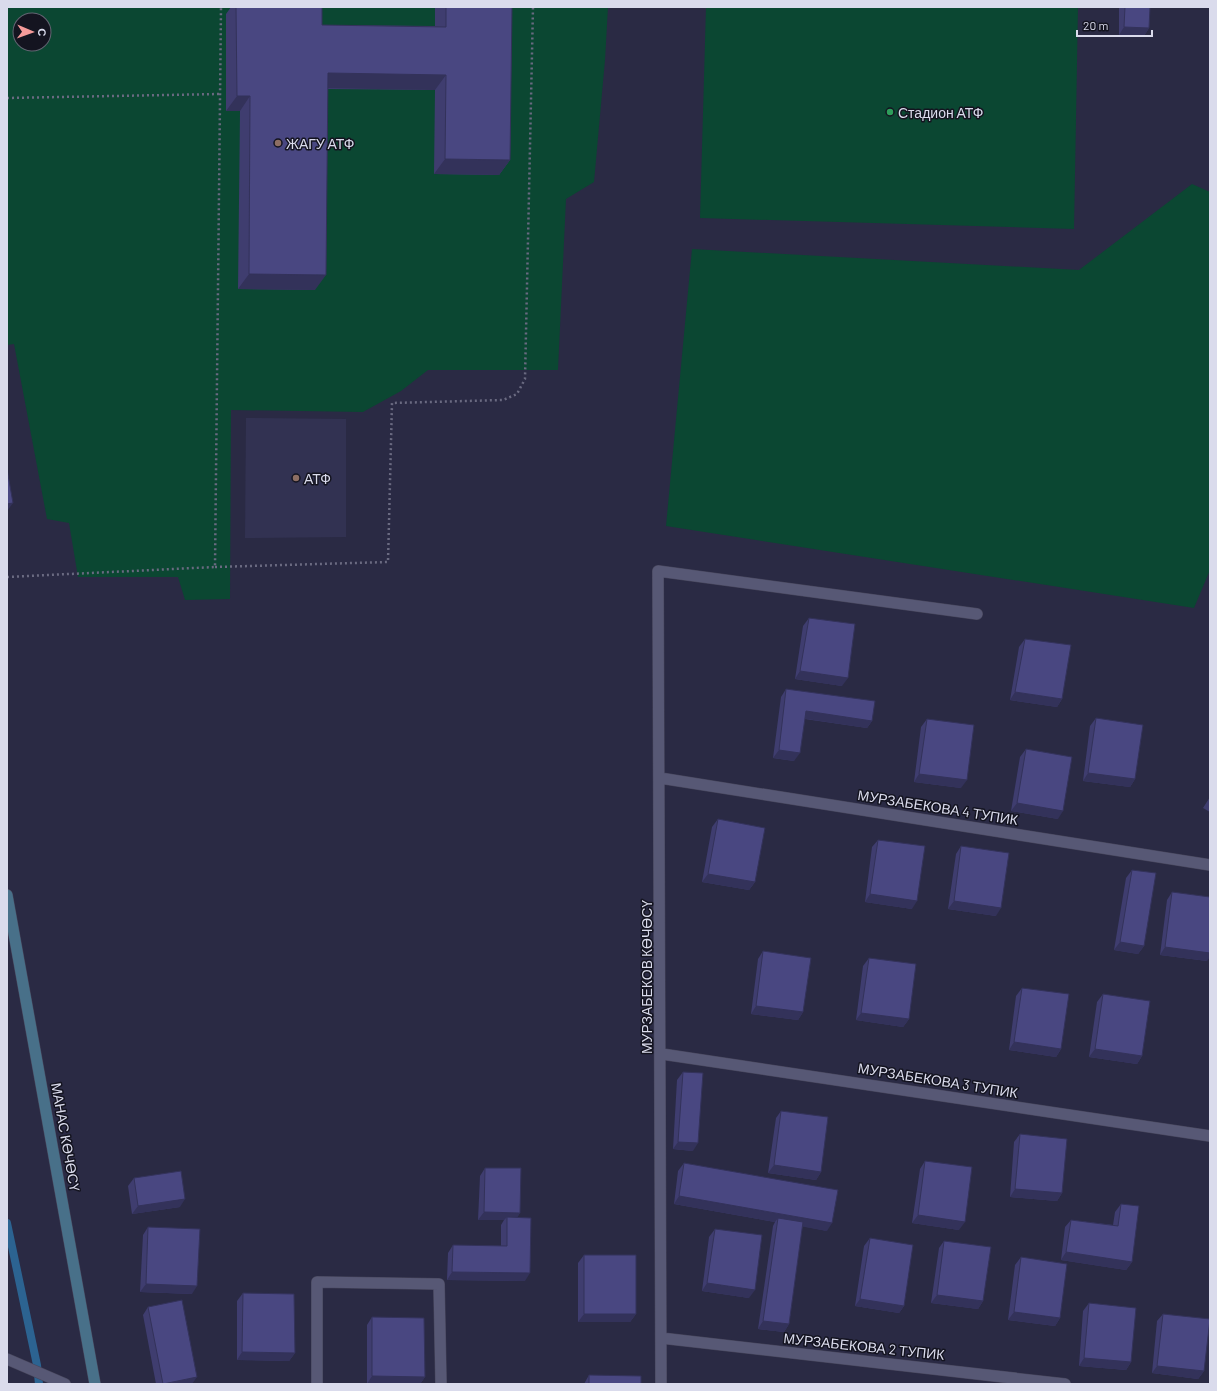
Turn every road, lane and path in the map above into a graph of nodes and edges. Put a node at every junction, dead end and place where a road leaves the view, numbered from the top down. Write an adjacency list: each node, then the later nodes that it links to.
1 (221, 7): 3 (path)
2 (533, 7): 5 (path)
3 (220, 94): 4 (path); 5 (path)
4 (7, 98)
5 (215, 567): 6 (path)
6 (7, 577)
7 (977, 614): 8 (street, МУРЗАБЕКОВ КӨЧӨСҮ)
8 (660, 778): 9 (street, МУРЗАБЕКОВА 4 ТУПИК); 11 (street, МУРЗАБЕКОВ КӨЧӨСҮ)
9 (1210, 865)
10 (7, 894): 16 (main road, МАНАС КӨЧӨСҮ)
11 (662, 1054): 12 (street, МУРЗАБЕКОВА 3 ТУПИК); 13 (street, МУРЗАБЕКОВ КӨЧӨСҮ)
12 (1210, 1136)
13 (661, 1338): 19 (street, МУРЗАБЕКОВ КӨЧӨСҮ); 20 (street, МУРЗАБЕКОВА 2 ТУПИК)
14 (7, 1359): 15 (street)
15 (64, 1384)
16 (95, 1384)
17 (317, 1384): 18 (street)
18 (441, 1384)
19 (661, 1384)
20 (1065, 1384)

